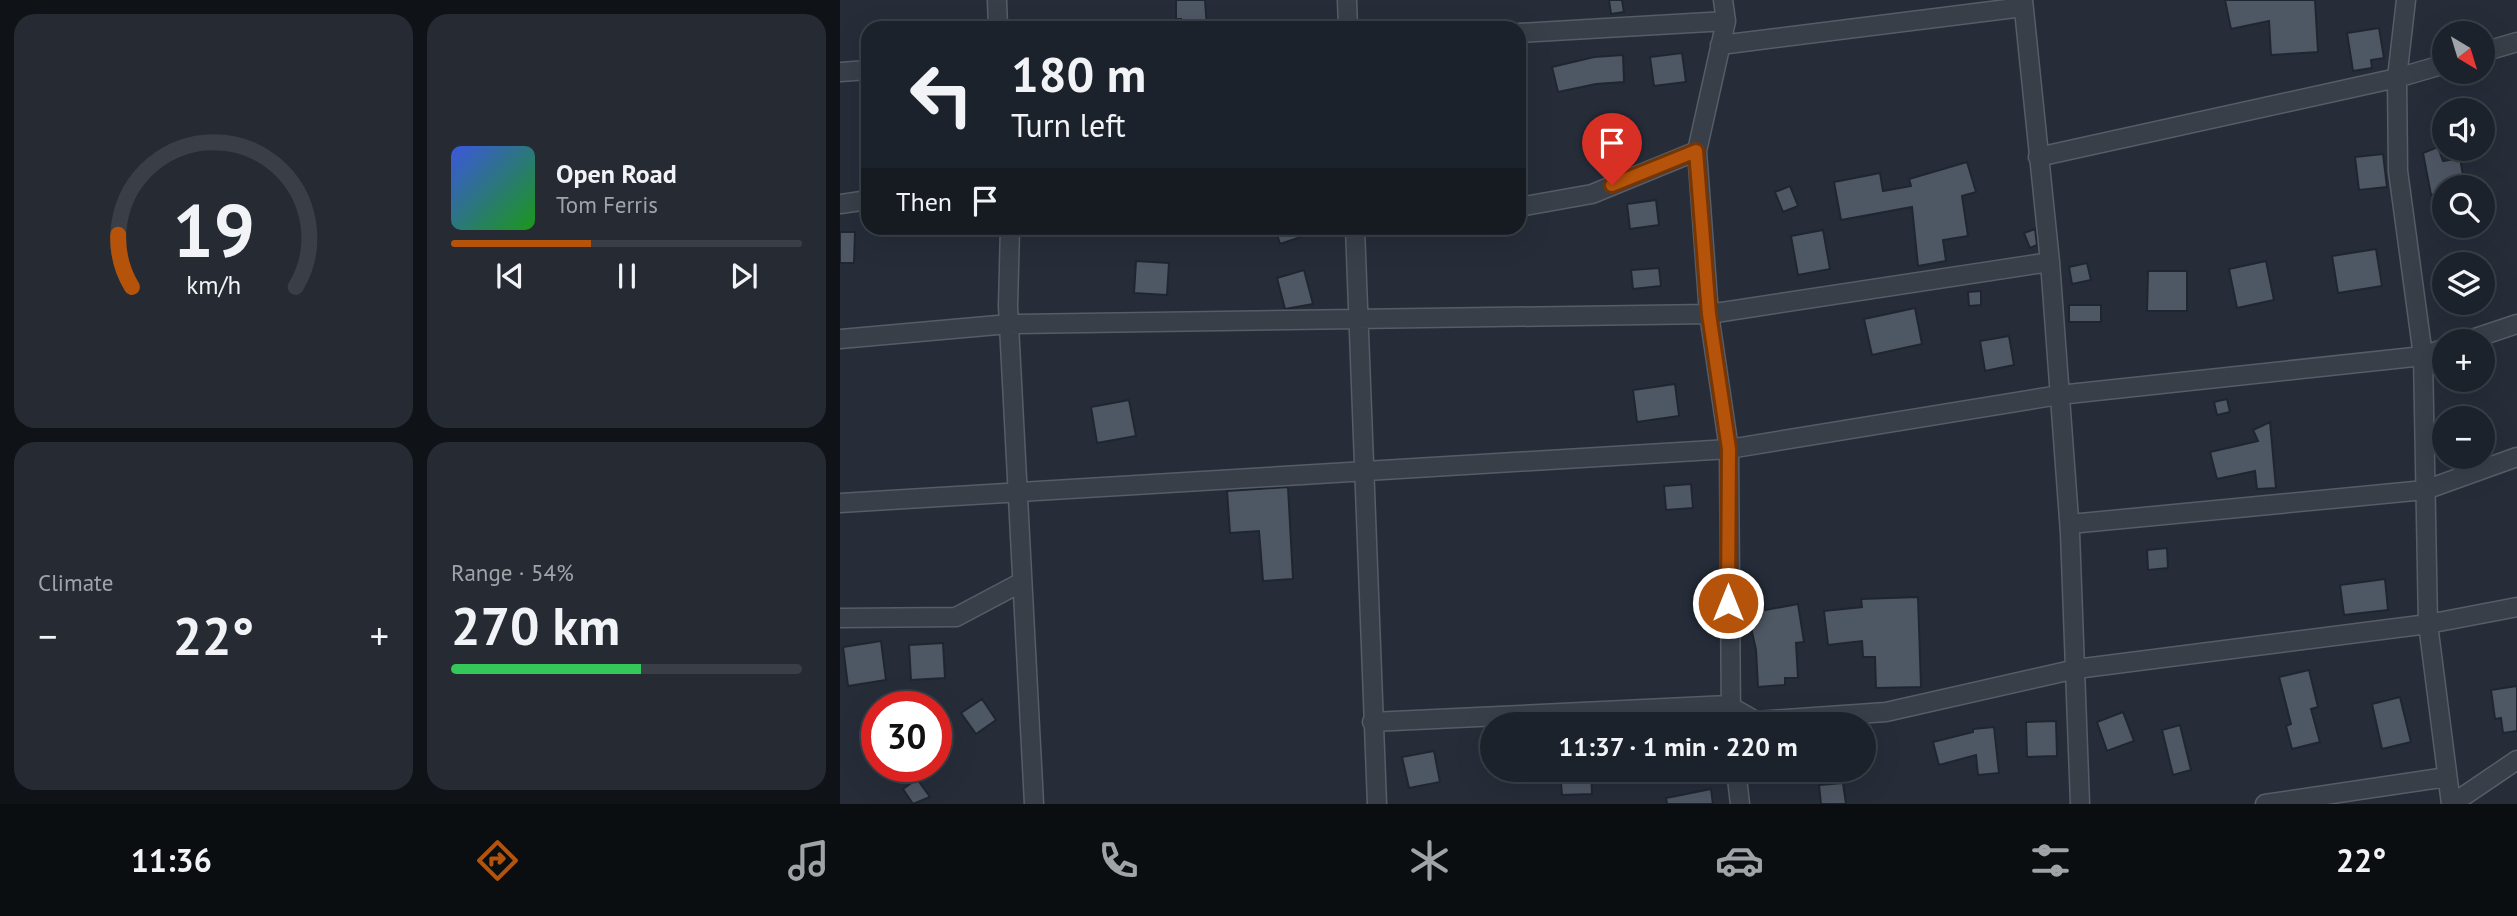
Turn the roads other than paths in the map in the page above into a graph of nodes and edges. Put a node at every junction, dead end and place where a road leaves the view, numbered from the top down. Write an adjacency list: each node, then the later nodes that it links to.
1 (997, 0): 6 (street)
2 (1347, 0): 7 (street)
3 (1723, 0): 8 (street)
4 (2406, 0): 16 (street)
5 (2023, 4): 11 (street); 18 (street)
6 (998, 21)
7 (1348, 21)
8 (1726, 21): 9 (street); 11 (street)
9 (1526, 33)
10 (2517, 42): 12 (street)
11 (1720, 45): 17 (street)
12 (2496, 48)
13 (2432, 68): 16 (street)
14 (861, 70): 15 (street)
15 (840, 72)
16 (2397, 78): 18 (street); 32 (street)
17 (1696, 151): 21 (street); 25 (street)
18 (2038, 157): 24 (street)
19 (861, 201): 20 (street)
20 (840, 204)
21 (1526, 206)
22 (1010, 235): 27 (street)
23 (1355, 235): 26 (street)
24 (2050, 262): 25 (street); 33 (street)
25 (1709, 314): 26 (street); 34 (street)
26 (1358, 319): 27 (street); 36 (street)
27 (1009, 324): 30 (street); 38 (street)
28 (2517, 324): 29 (street)
29 (2495, 331)
30 (840, 339)
31 (2432, 353): 32 (street)
32 (2423, 356): 33 (street); 37 (street)
33 (2059, 395): 34 (street); 40 (street)
34 (1729, 449): 36 (street); 46 (street)
35 (2517, 457): 37 (street)
36 (1363, 471): 38 (street); 48 (street)
37 (2425, 491): 40 (street); 44 (street)
38 (1018, 492): 39 (street); 41 (street)
39 (840, 503)
40 (2070, 524): 45 (street)
41 (1022, 582): 43 (street); 52 (street)
42 (2517, 607): 44 (street)
43 (840, 618)
44 (2428, 624): 45 (street); 50 (street)
45 (2076, 669): 46 (street); 55 (street)
46 (1728, 705): 47 (street); 48 (street)
47 (1729, 712)
48 (1372, 722): 53 (street)
49 (2517, 760): 57 (street)
50 (2448, 777): 56 (street); 57 (street)
51 (1737, 782): 54 (street)
52 (1034, 804)
53 (1377, 804)
54 (1740, 804)
55 (2080, 804)
56 (2265, 804)
57 (2451, 804)

